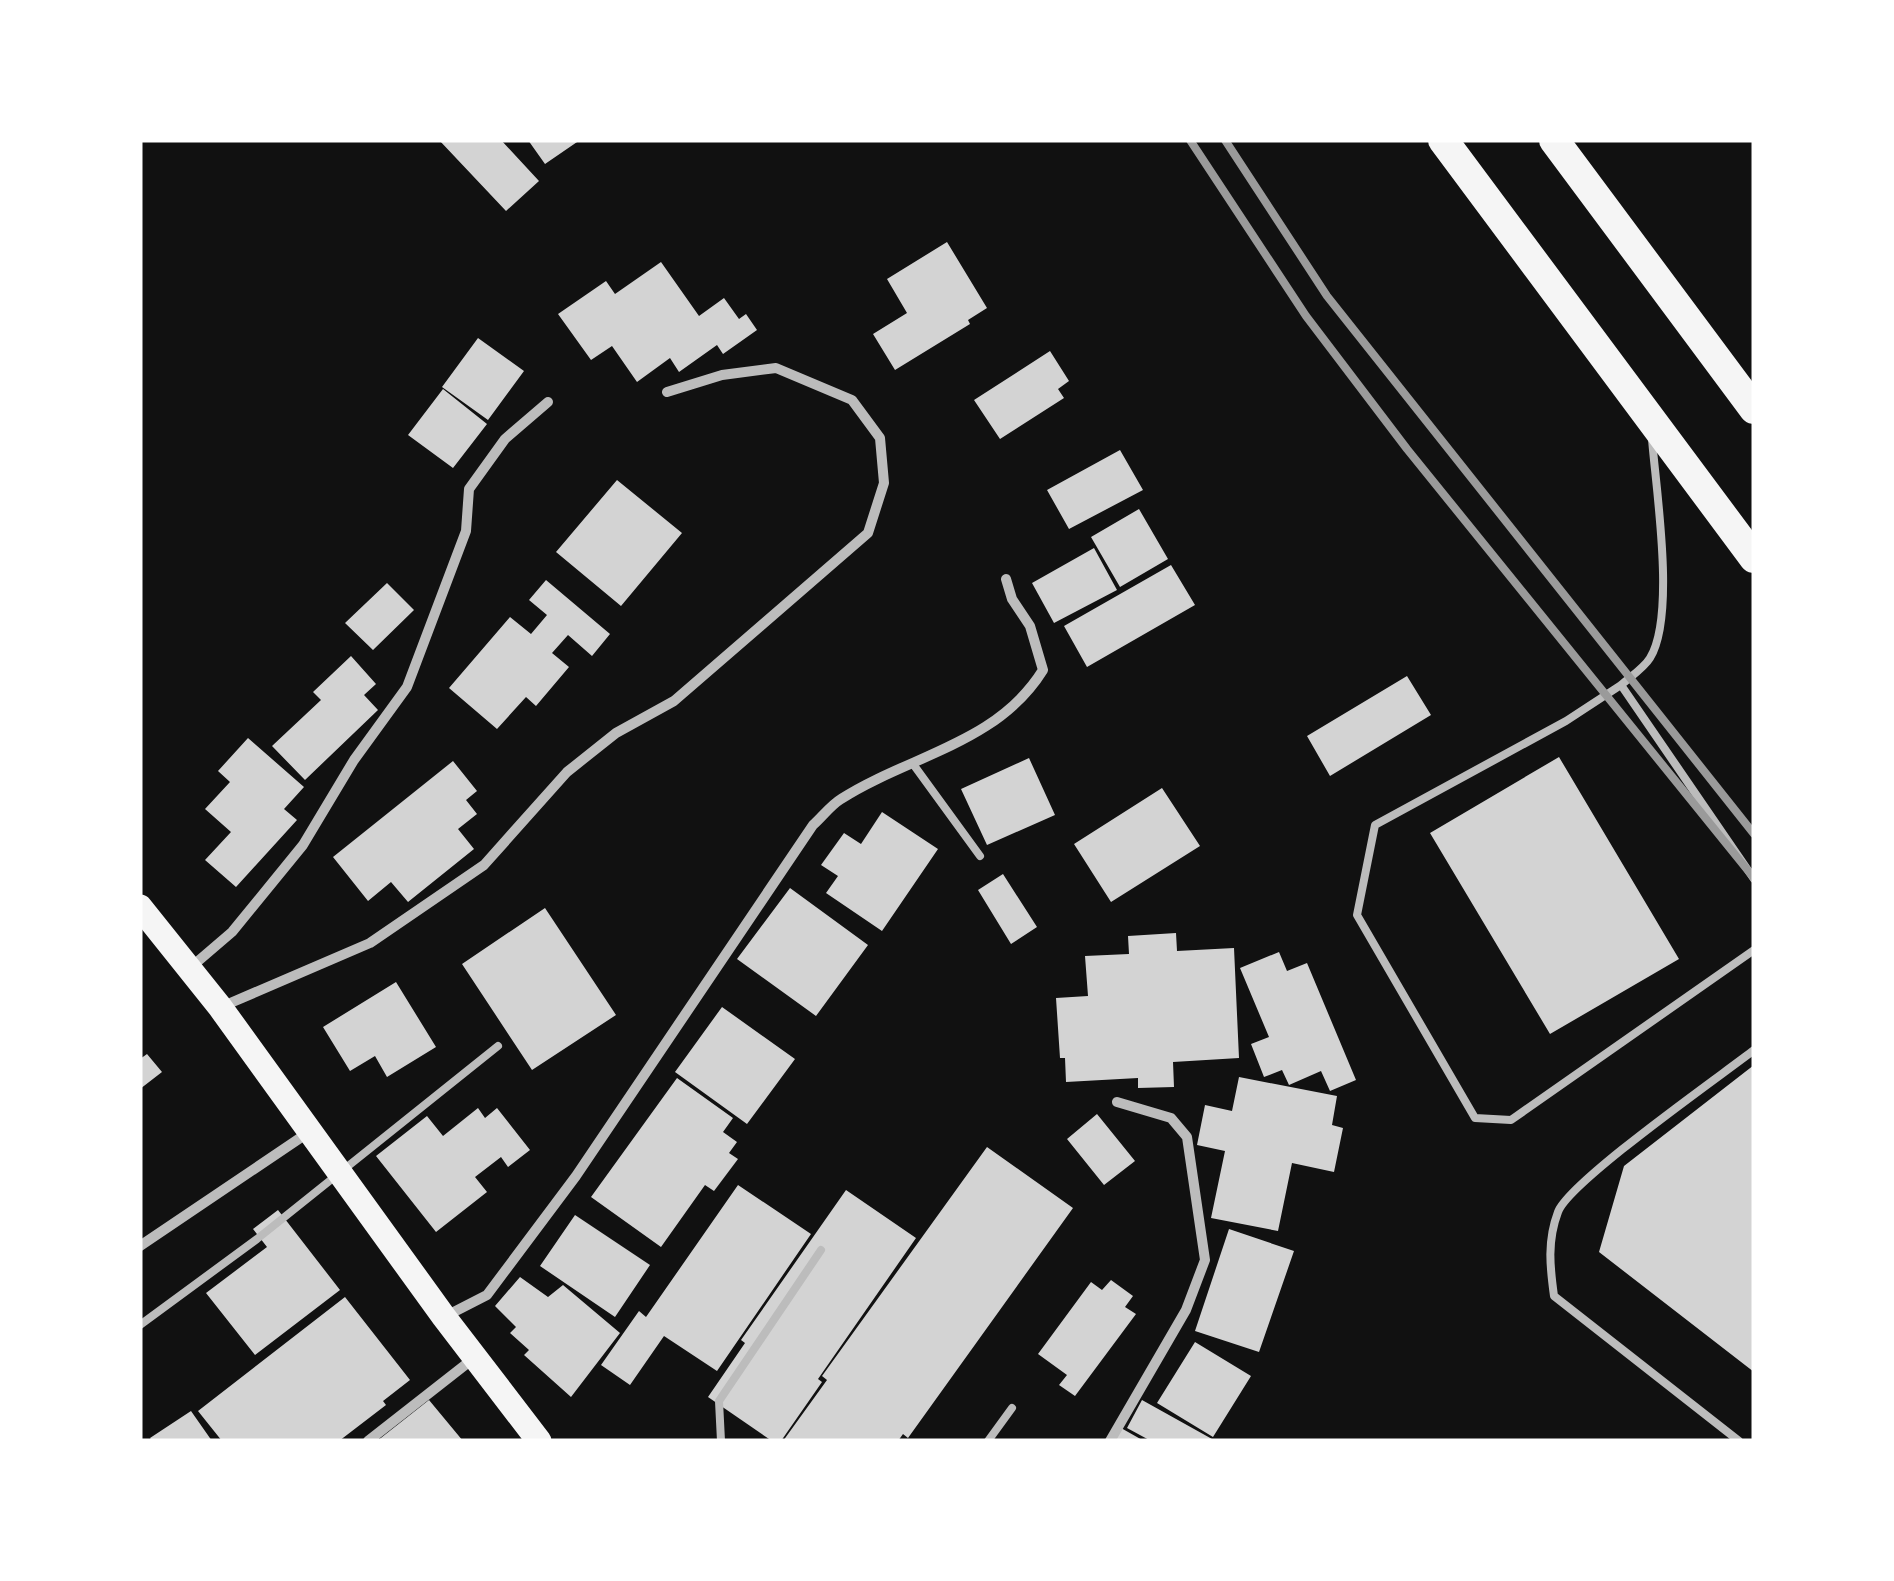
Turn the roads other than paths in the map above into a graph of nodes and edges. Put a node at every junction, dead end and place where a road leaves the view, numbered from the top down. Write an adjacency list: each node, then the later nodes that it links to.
1 (1443, 140): 6 (highway)
2 (1554, 140): 5 (highway)
3 (668, 392): 16 (street)
4 (548, 402): 15 (street)
5 (1754, 409)
6 (1650, 418): 7 (highway); 9 (lane)
7 (1754, 558)
8 (1006, 579): 10 (street)
9 (1621, 684): 12 (lane); 14 (lane)
10 (913, 764): 11 (lane); 24 (street)
11 (980, 856)
12 (1754, 879)
13 (140, 907): 15 (main road)
14 (1754, 950)
15 (189, 969): 16 (main road)
16 (220, 1007): 20 (main road)
17 (498, 1046): 21 (lane)
18 (1754, 1050): 33 (lane)
19 (1117, 1102): 32 (street)
20 (310, 1132): 21 (main road); 22 (street)
21 (340, 1170): 24 (main road); 25 (lane)
22 (140, 1246)
23 (821, 1250): 30 (lane)
24 (444, 1317): 26 (main road)
25 (140, 1325)
26 (474, 1357): 28 (street); 29 (main road)
27 (1012, 1408): 31 (lane)
28 (368, 1441)
29 (539, 1441)
30 (721, 1441)
31 (988, 1441)
32 (1110, 1441)
33 (1740, 1441)

